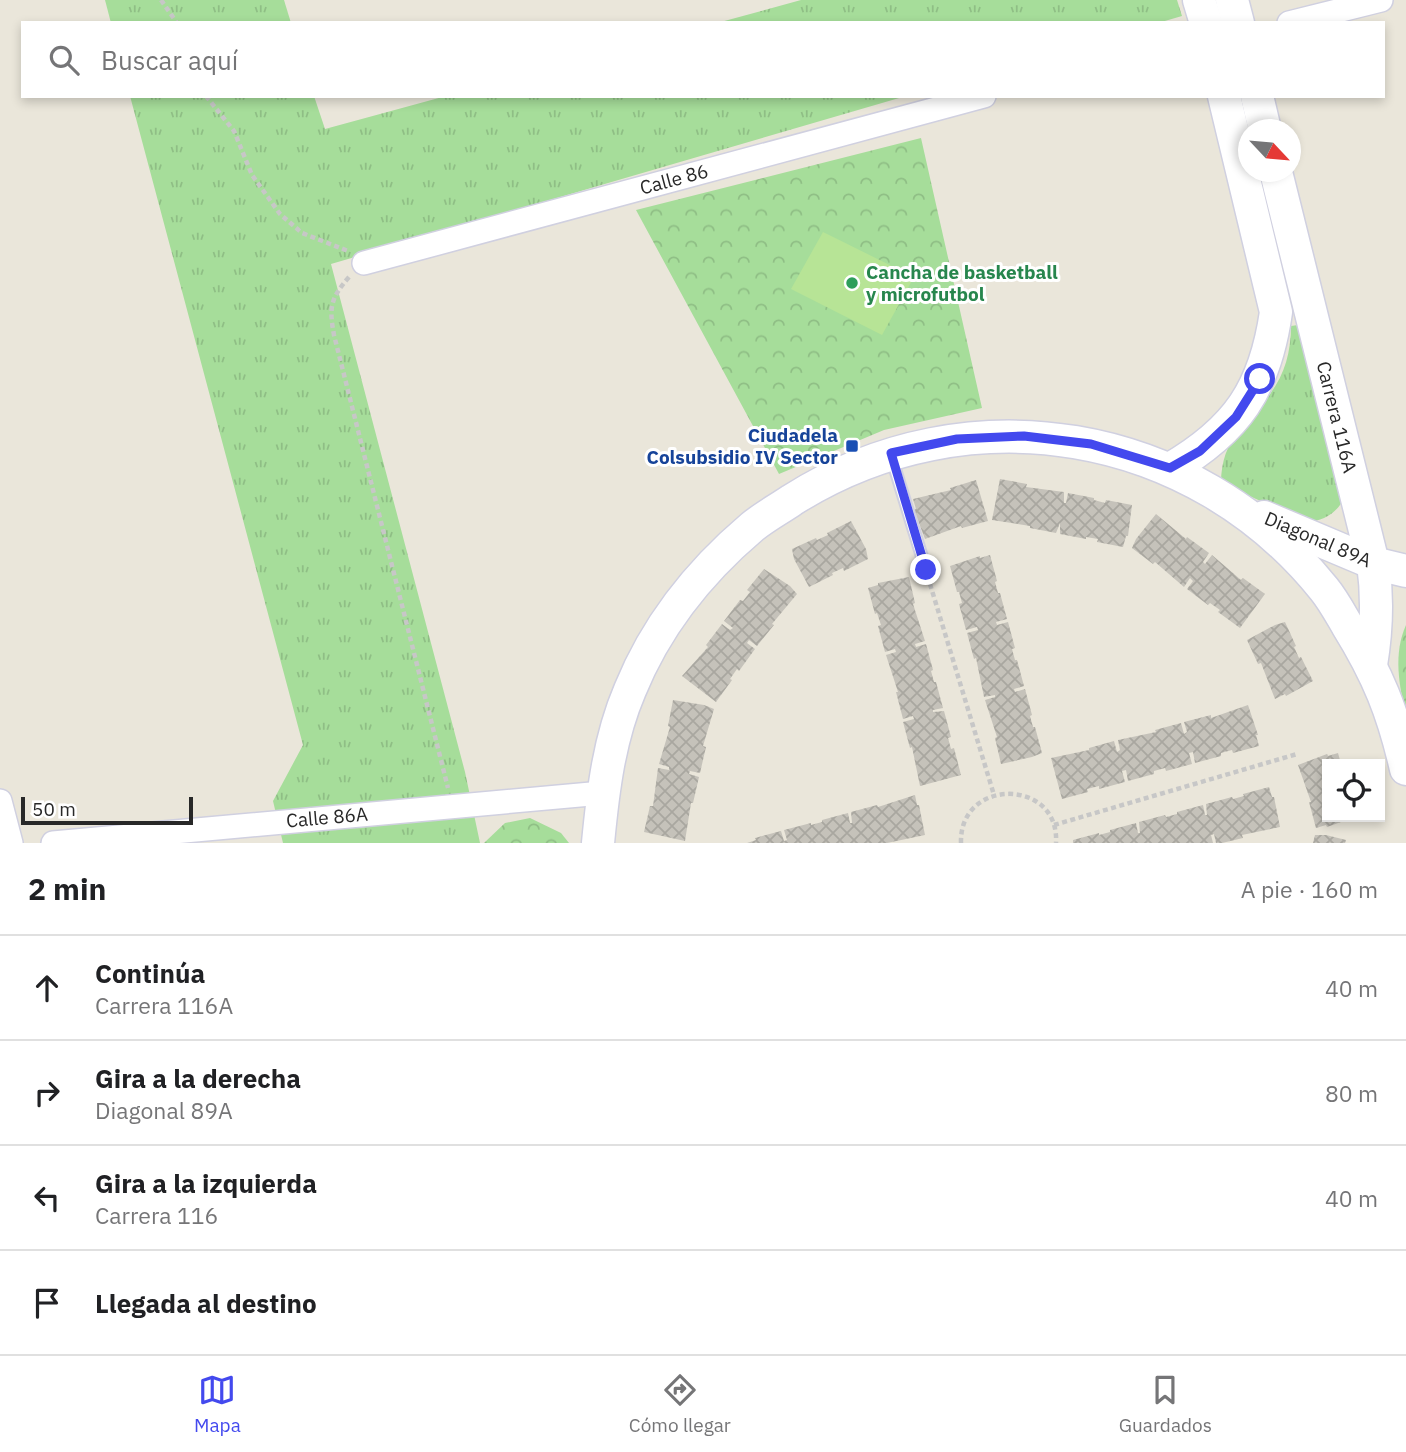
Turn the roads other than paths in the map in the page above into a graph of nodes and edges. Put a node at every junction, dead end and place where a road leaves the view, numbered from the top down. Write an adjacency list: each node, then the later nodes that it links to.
1 (1199, 0): 4 (street)
2 (1232, 0): 5 (street)
3 (1381, 0): 6 (street)
4 (1205, 21)
5 (1237, 21)
6 (1297, 21)
7 (977, 98): 12 (street, Calle 86)
8 (1224, 98): 14 (street)
9 (1257, 98): 10 (street)
10 (1262, 119)
11 (1278, 182): 16 (street, Carrera 116A)
12 (364, 263)
13 (891, 453): 14 (street, Diagonal 89A); 17 (lane); 22 (street, Diagonal 89A)
14 (1170, 468): 15 (street, Diagonal 89A)
15 (1232, 503): 16 (street, Diagonal 89A); 19 (street, Diagonal 89A)
16 (1373, 563): 18 (street, Diagonal 89A); 19 (street); 20 (street, Carrera 116A)
17 (926, 570)
18 (1406, 571)
19 (1326, 591): 20 (street, Diagonal 89A)
20 (1371, 664): 21 (street, Diagonal 89A)
21 (1406, 769)
22 (602, 793): 25 (street, Calle 86A); 26 (street, Diagonal 89A)
23 (0, 801): 24 (street)
24 (11, 843)
25 (53, 843)
26 (598, 843)

